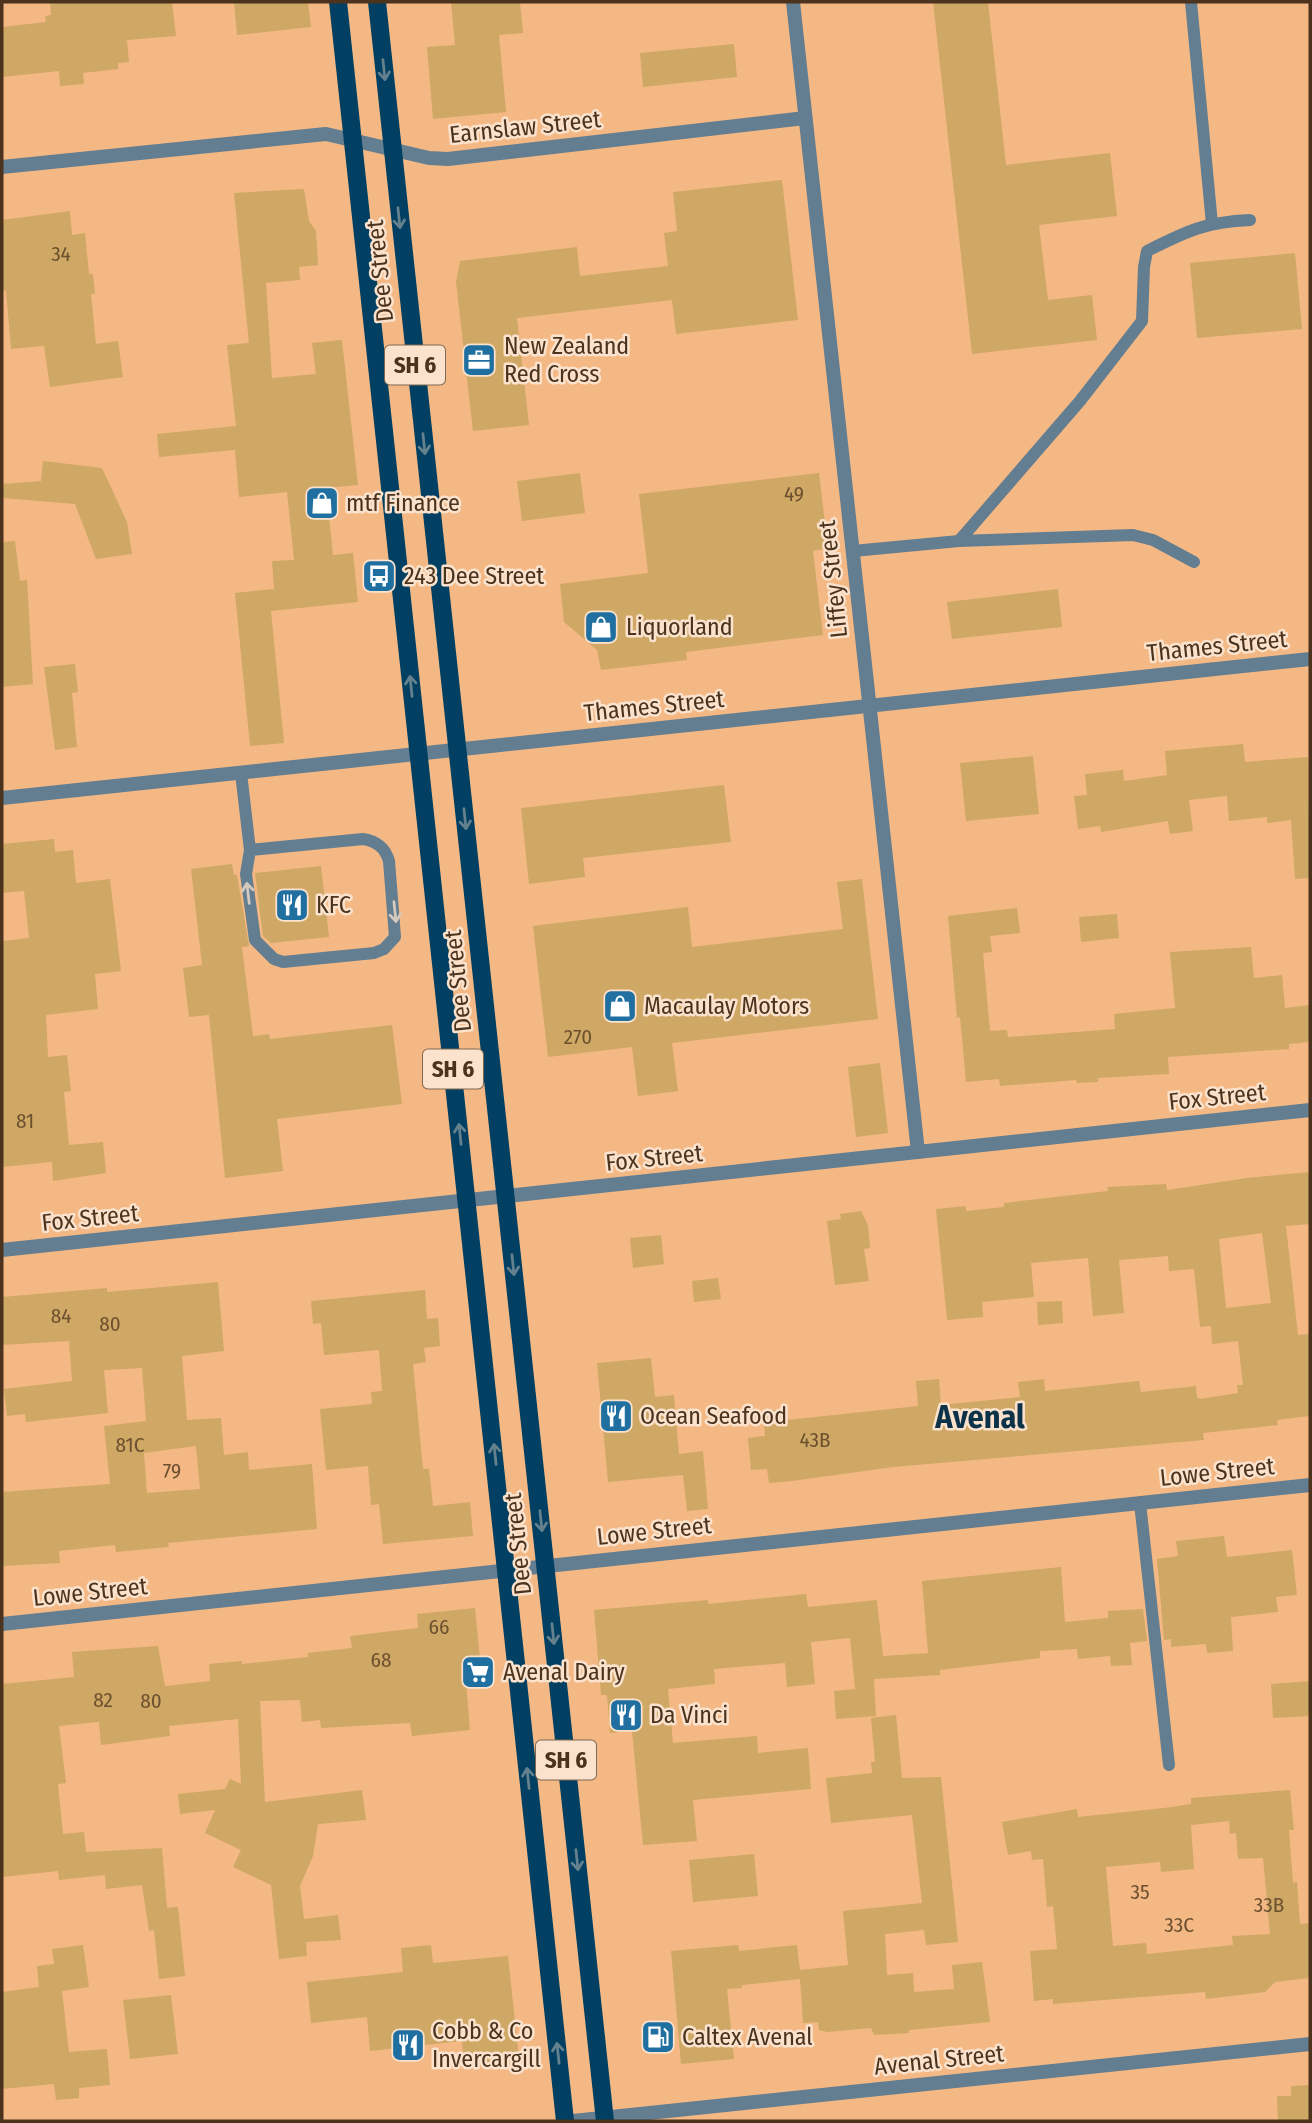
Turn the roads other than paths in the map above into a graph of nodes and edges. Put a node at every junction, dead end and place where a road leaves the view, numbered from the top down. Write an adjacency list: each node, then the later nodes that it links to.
1 (338, 2): 6 (main road, Dee Street / SH 6)
2 (377, 2): 7 (main road, Dee Street / SH 6, one-way to 7)
3 (793, 2): 5 (street, Liffey Street)
4 (1191, 2): 10 (lane)
5 (805, 118): 7 (street, Earnslaw Street); 12 (street, Liffey Street)
6 (353, 140): 7 (street, Earnslaw Street); 8 (street, Earnslaw Street); 17 (main road, Dee Street / SH 6, one-way to 6)
7 (391, 150): 16 (main road, Dee Street / SH 6, one-way to 16)
8 (2, 167)
9 (1250, 220): 10 (lane)
10 (1212, 224): 11 (lane)
11 (959, 541): 12 (lane); 13 (lane)
12 (853, 551): 15 (street, Liffey Street)
13 (1194, 562)
14 (1310, 659): 15 (street, Thames Street)
15 (870, 705): 16 (street, Thames Street); 22 (street, Liffey Street)
16 (458, 751): 17 (street, Thames Street); 23 (main road, Dee Street / SH 6, one-way to 23)
17 (419, 754): 18 (street, Thames Street); 24 (main road, Dee Street / SH 6, one-way to 17)
18 (241, 773): 19 (street, Thames Street); 20 (lane)
19 (2, 798)
20 (250, 850): 20 (lane, one-way to 20)
21 (1310, 1111): 22 (street, Fox Street)
22 (918, 1152): 23 (street, Fox Street)
23 (506, 1197): 24 (street, Fox Street); 28 (main road, Dee Street / SH 6, one-way to 28)
24 (468, 1202): 25 (street, Fox Street); 29 (main road, Dee Street / SH 6, one-way to 24)
25 (2, 1250)
26 (1310, 1485): 27 (street, Lowe Street)
27 (1140, 1503): 28 (street, Lowe Street); 31 (lane)
28 (545, 1566): 29 (street, Lowe Street); 33 (main road, Dee Street / SH 6, one-way to 33)
29 (506, 1571): 30 (street, Lowe Street); 34 (main road, Dee Street / SH 6, one-way to 29)
30 (2, 1624)
31 (1168, 1765)
32 (1310, 2044): 33 (street, Avenal Street)
33 (605, 2120): 35 (street, Avenal Street)
34 (565, 2121)
35 (573, 2121)

